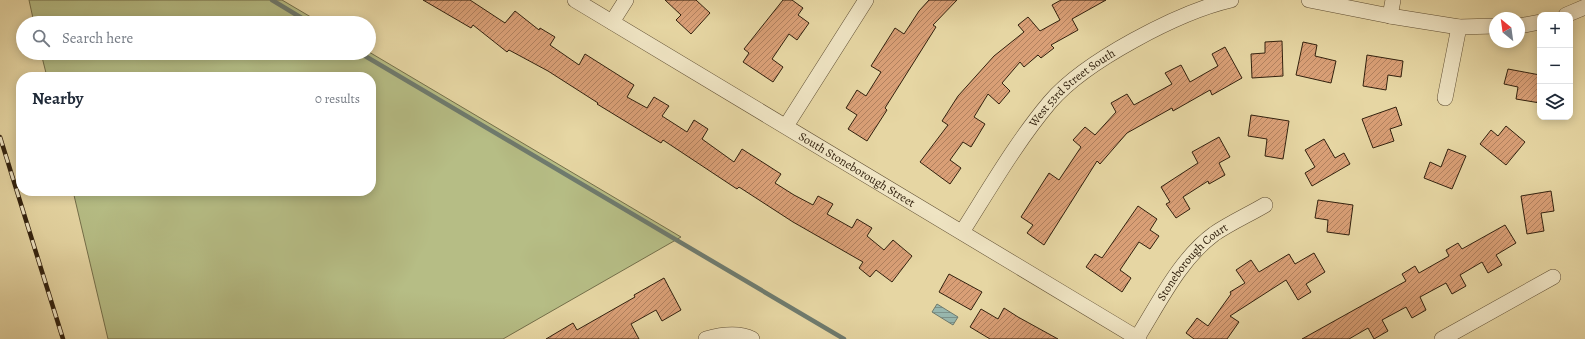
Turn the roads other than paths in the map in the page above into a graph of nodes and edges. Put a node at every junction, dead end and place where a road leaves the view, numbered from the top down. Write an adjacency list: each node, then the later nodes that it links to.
1 (575, 0): 10 (street, South Stoneborough Street)
2 (626, 0): 10 (street)
3 (866, 0): 16 (street)
4 (1231, 0): 18 (street, West 53rd Street South)
5 (1309, 0): 9 (street)
6 (1393, 0): 9 (street)
7 (1585, 7): 8 (street)
8 (1573, 12)
9 (1390, 16): 14 (street)
10 (612, 22): 16 (street, South Stoneborough Street)
11 (1537, 23): 12 (street)
12 (1525, 25)
13 (1489, 26): 14 (street)
14 (1459, 27): 15 (street)
15 (1446, 98)
16 (786, 126): 18 (street, South Stoneborough Street)
17 (1265, 205): 20 (street, Stoneborough Court)
18 (962, 232): 20 (street, South Stoneborough Street)
19 (1553, 277): 23 (street)
20 (1138, 338)
21 (706, 339): 22 (street)
22 (752, 339)
23 (1442, 339)

